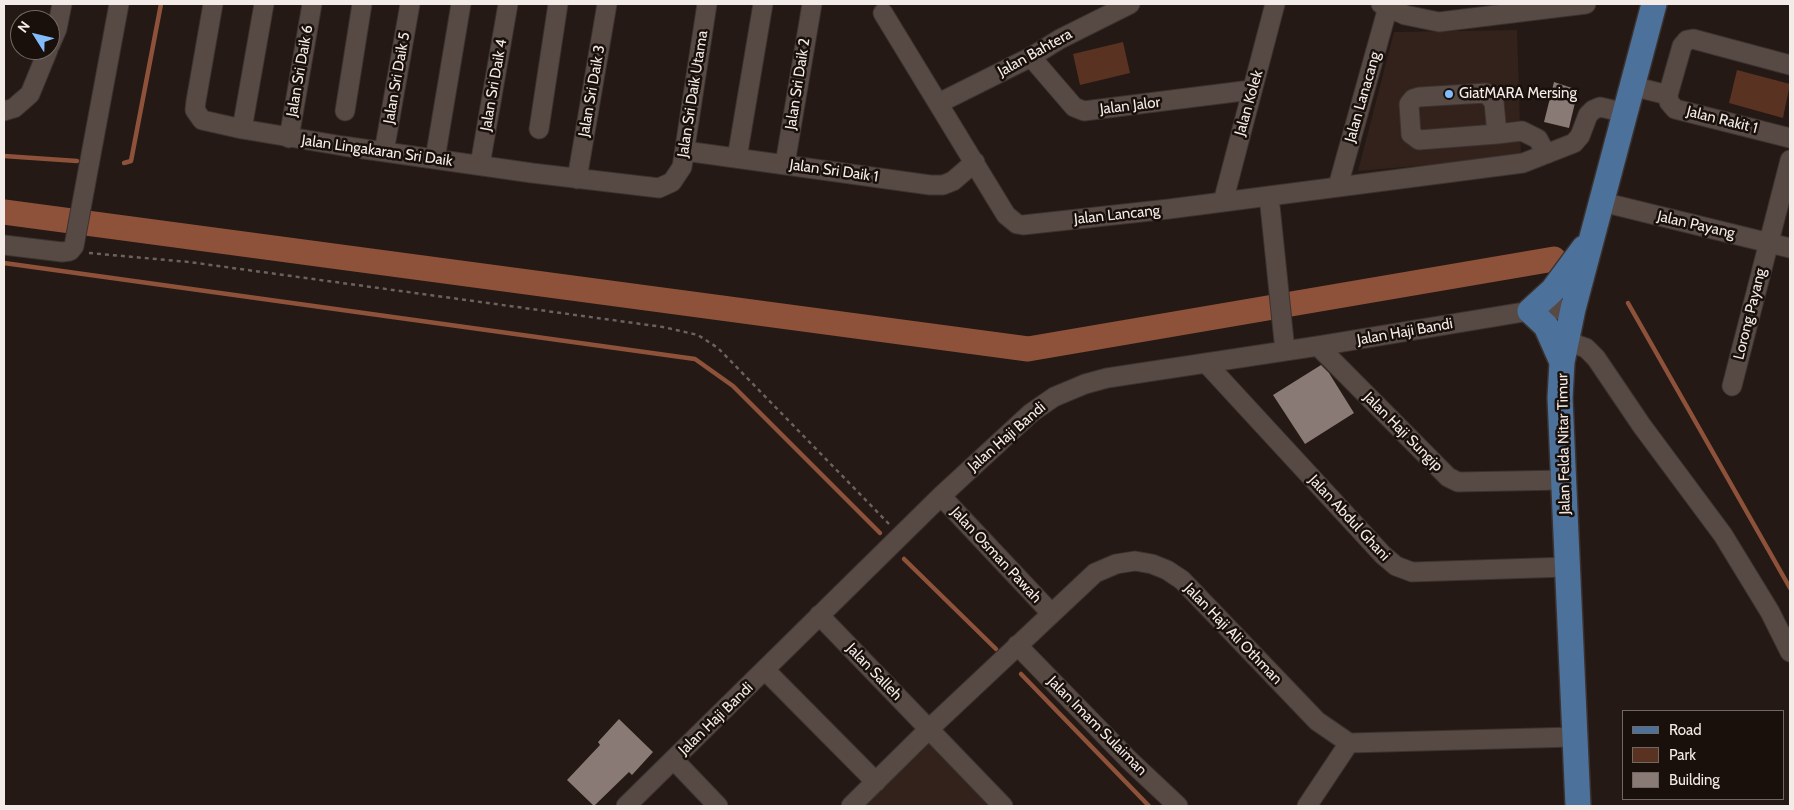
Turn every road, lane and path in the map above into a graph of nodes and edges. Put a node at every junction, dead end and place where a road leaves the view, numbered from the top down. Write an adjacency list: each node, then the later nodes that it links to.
1 (119, 4): 54 (street)
2 (213, 4): 31 (street, Jalan Lingakaran Sri Daik)
3 (264, 4): 31 (street)
4 (312, 4): 33 (street, Jalan Sri Daik 6)
5 (362, 4): 28 (street)
6 (410, 4): 36 (street, Jalan Sri Daik 5)
7 (460, 4): 39 (street)
8 (508, 4): 43 (street, Jalan Sri Daik 4)
9 (558, 4): 30 (street)
10 (607, 4): 44 (street, Jalan Sri Daik 3)
11 (708, 4): 35 (street, Jalan Sri Daik Utama)
12 (762, 4): 38 (street)
13 (812, 4): 42 (street, Jalan Sri Daik 2)
14 (1130, 4): 20 (street, Jalan Bahtera)
15 (1275, 4): 24 (street, Jalan Kolek)
16 (1586, 4): 18 (street)
17 (1654, 4): 23 (main road, Jalan Felda Nitar Timur)
18 (1385, 6): 46 (street, Jalan Lanacang)
19 (883, 13): 26 (street, Jalan Lancang)
20 (1031, 57): 24 (street, Jalan Jalor); 26 (street, Jalan Bahtera)
21 (44, 60): 27 (street)
22 (1790, 65): 25 (street)
23 (1632, 86): 25 (street, Jalan Rakit 1); 29 (main road, Jalan Felda Nitar Timur)
24 (1251, 90): 48 (street, Jalan Kolek)
25 (1668, 95): 34 (street, Jalan Rakit 1)
26 (939, 103): 41 (street, Jalan Lancang)
27 (4, 111)
28 (345, 111)
29 (1626, 112): 37 (street, Jalan Lancang); 49 (main road, Jalan Felda Nitar Timur)
30 (539, 128)
31 (242, 129): 33 (street, Jalan Lingakaran Sri Daik)
32 (1497, 134): 32 (street); 37 (street)
33 (289, 138): 36 (street, Jalan Lingakaran Sri Daik)
34 (1790, 138)
35 (685, 151): 38 (street, Jalan Sri Daik 1); 45 (street, Jalan Sri Daik Utama)
36 (384, 152): 39 (street, Jalan Lingakaran Sri Daik)
37 (1546, 154): 46 (street, Jalan Lancang)
38 (737, 158): 42 (street, Jalan Sri Daik 1)
39 (435, 160): 43 (street, Jalan Lingakaran Sri Daik)
40 (1790, 160): 51 (street, Lorong Payang)
41 (974, 162): 42 (street, Jalan Sri Daik 1); 48 (street, Jalan Lancang)
42 (785, 164)
43 (480, 165): 44 (street, Jalan Lingakaran Sri Daik)
44 (577, 179): 45 (street, Jalan Lingakaran Sri Daik)
45 (672, 182)
46 (1338, 186): 47 (street, Jalan Lancang)
47 (1269, 196): 48 (street, Jalan Lancang); 58 (street)
48 (1223, 202)
49 (1602, 202): 50 (main road, Jalan Felda Nitar Timur); 51 (street, Jalan Payang)
50 (1594, 233): 55 (main road, Jalan Felda Nitar Timur); 56 (main road)
51 (1768, 242): 53 (street, Jalan Payang); 61 (street, Lorong Payang)
52 (4, 245): 54 (street)
53 (1790, 248)
54 (72, 249): 64 (path)
55 (1574, 309): 56 (street, Jalan Haji Bandi); 59 (main road, Jalan Felda Nitar Timur)
56 (1530, 311): 57 (street, Jalan Haji Bandi); 59 (main road)
57 (1318, 346): 58 (street, Jalan Haji Bandi); 62 (street, Jalan Haji Sungip)
58 (1285, 351): 60 (street, Jalan Haji Bandi)
59 (1564, 351): 62 (main road, Jalan Felda Nitar Timur); 69 (street)
60 (1206, 363): 63 (street, Jalan Haji Bandi); 65 (street, Jalan Abdul Ghani)
61 (1732, 386)
62 (1564, 480): 65 (main road, Jalan Felda Nitar Timur)
63 (941, 496): 64 (street, Jalan Haji Bandi); 66 (street, Jalan Osman Pawah)
64 (901, 536): 67 (street, Jalan Haji Bandi)
65 (1567, 567): 72 (main road, Jalan Felda Nitar Timur)
66 (1050, 613): 68 (street, Jalan Haji Ali Othman); 73 (street, Jalan Haji Ali Othman)
67 (819, 616): 70 (street, Jalan Haji Bandi); 71 (street, Jalan Salleh)
68 (1017, 645): 71 (street, Jalan Haji Ali Othman); 80 (street, Jalan Imam Sulaiman)
69 (1790, 652)
70 (765, 670): 74 (street, Jalan Haji Bandi); 75 (street)
71 (929, 729): 75 (street, Jalan Haji Ali Othman); 79 (street, Jalan Salleh)
72 (1574, 737): 73 (street); 82 (main road, Jalan Felda Nitar Timur)
73 (1349, 743): 81 (street)
74 (674, 760): 76 (street, Jalan Haji Bandi); 77 (street)
75 (876, 782): 78 (street, Jalan Haji Ali Othman)
76 (626, 806)
77 (718, 806)
78 (851, 806)
79 (1004, 806)
80 (1178, 806)
81 (1307, 806)
82 (1578, 806)

